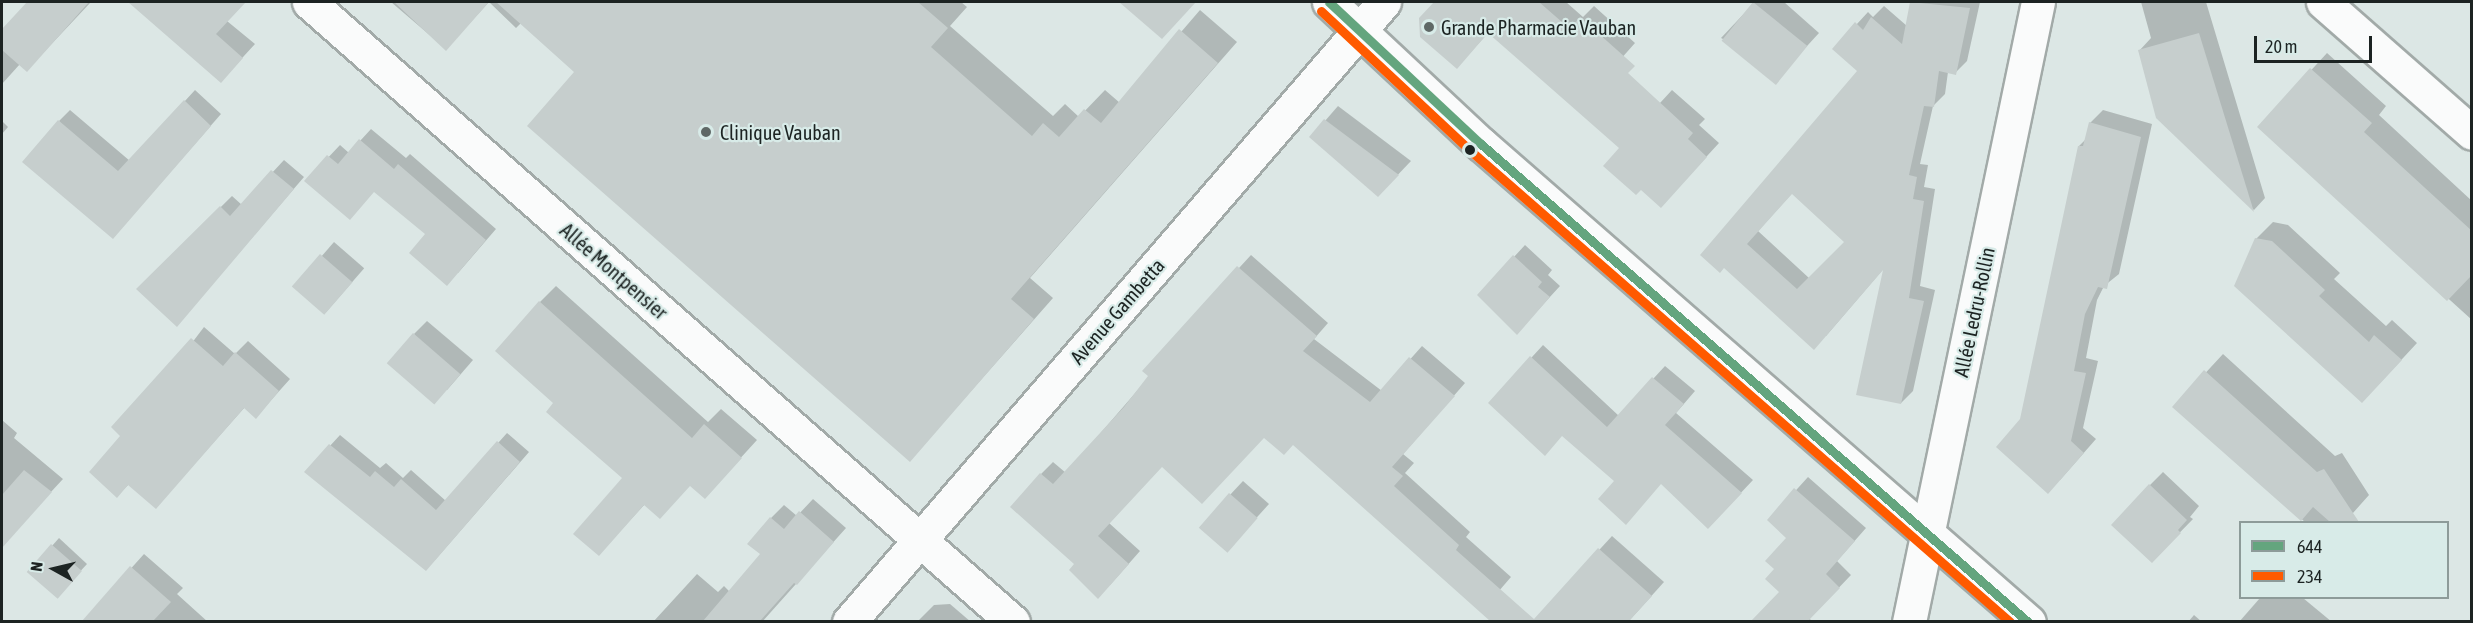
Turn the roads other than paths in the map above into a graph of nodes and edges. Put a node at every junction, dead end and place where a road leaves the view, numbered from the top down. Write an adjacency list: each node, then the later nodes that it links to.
1 (309, 2): 9 (street, Allée Montpensier)
2 (1329, 2): 6 (street)
3 (1384, 2): 6 (street, Avenue Gambetta)
4 (2038, 2): 8 (street, Allée Ledru-Rollin)
5 (2323, 2): 7 (street)
6 (1360, 29): 8 (street); 9 (street, Avenue Gambetta)
7 (2472, 133)
8 (1927, 532): 12 (street, Allée Ledru-Rollin); 13 (street)
9 (920, 540): 10 (street, Avenue Gambetta); 11 (street, Allée Montpensier)
10 (849, 621)
11 (1013, 621)
12 (1909, 621)
13 (2029, 621)

